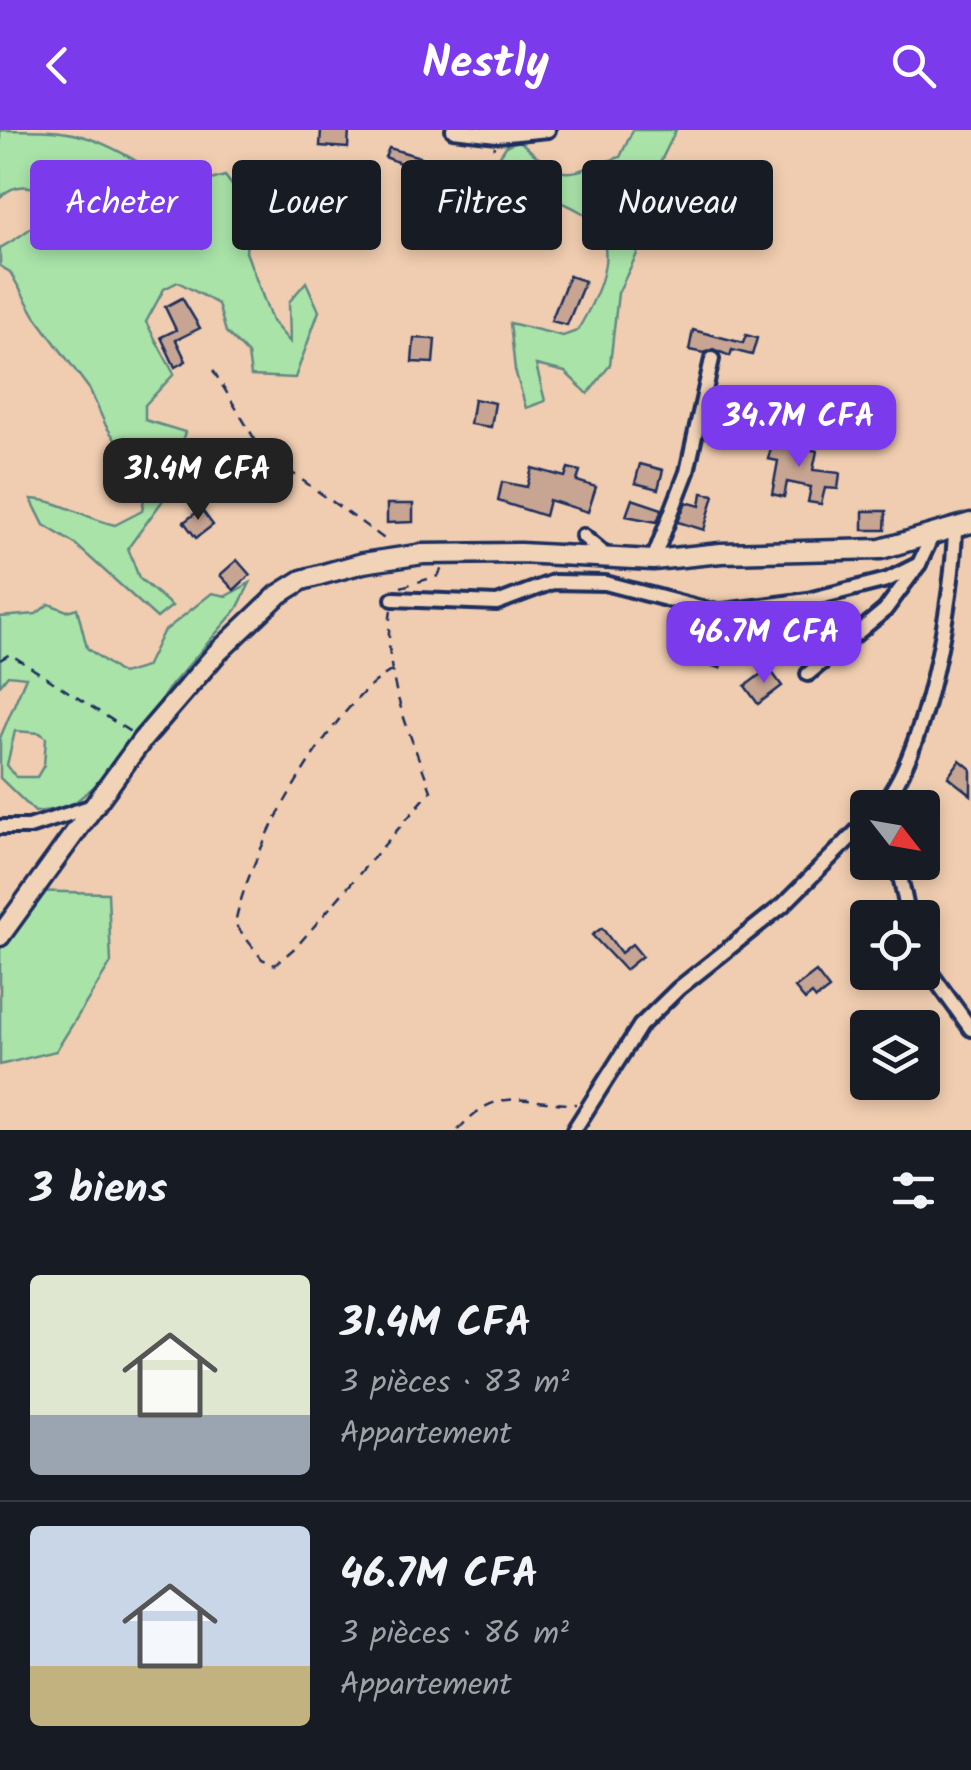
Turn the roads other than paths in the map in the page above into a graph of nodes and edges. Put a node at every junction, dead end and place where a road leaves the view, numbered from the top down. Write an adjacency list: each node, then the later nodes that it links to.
1 (453, 130): 2 (street)
2 (548, 130)
3 (712, 359): 8 (street)
4 (963, 525): 6 (main road); 12 (street)
5 (583, 536): 7 (street)
6 (932, 536): 8 (main road); 9 (street)
7 (600, 558): 8 (main road); 13 (main road)
8 (653, 560)
9 (918, 564): 10 (street); 11 (street)
10 (393, 598)
11 (808, 674)
12 (892, 790)
13 (96, 805): 14 (street); 16 (main road)
14 (0, 827)
15 (850, 838): 19 (street)
16 (0, 936)
17 (940, 986): 18 (street)
18 (971, 1029)
19 (574, 1130)

